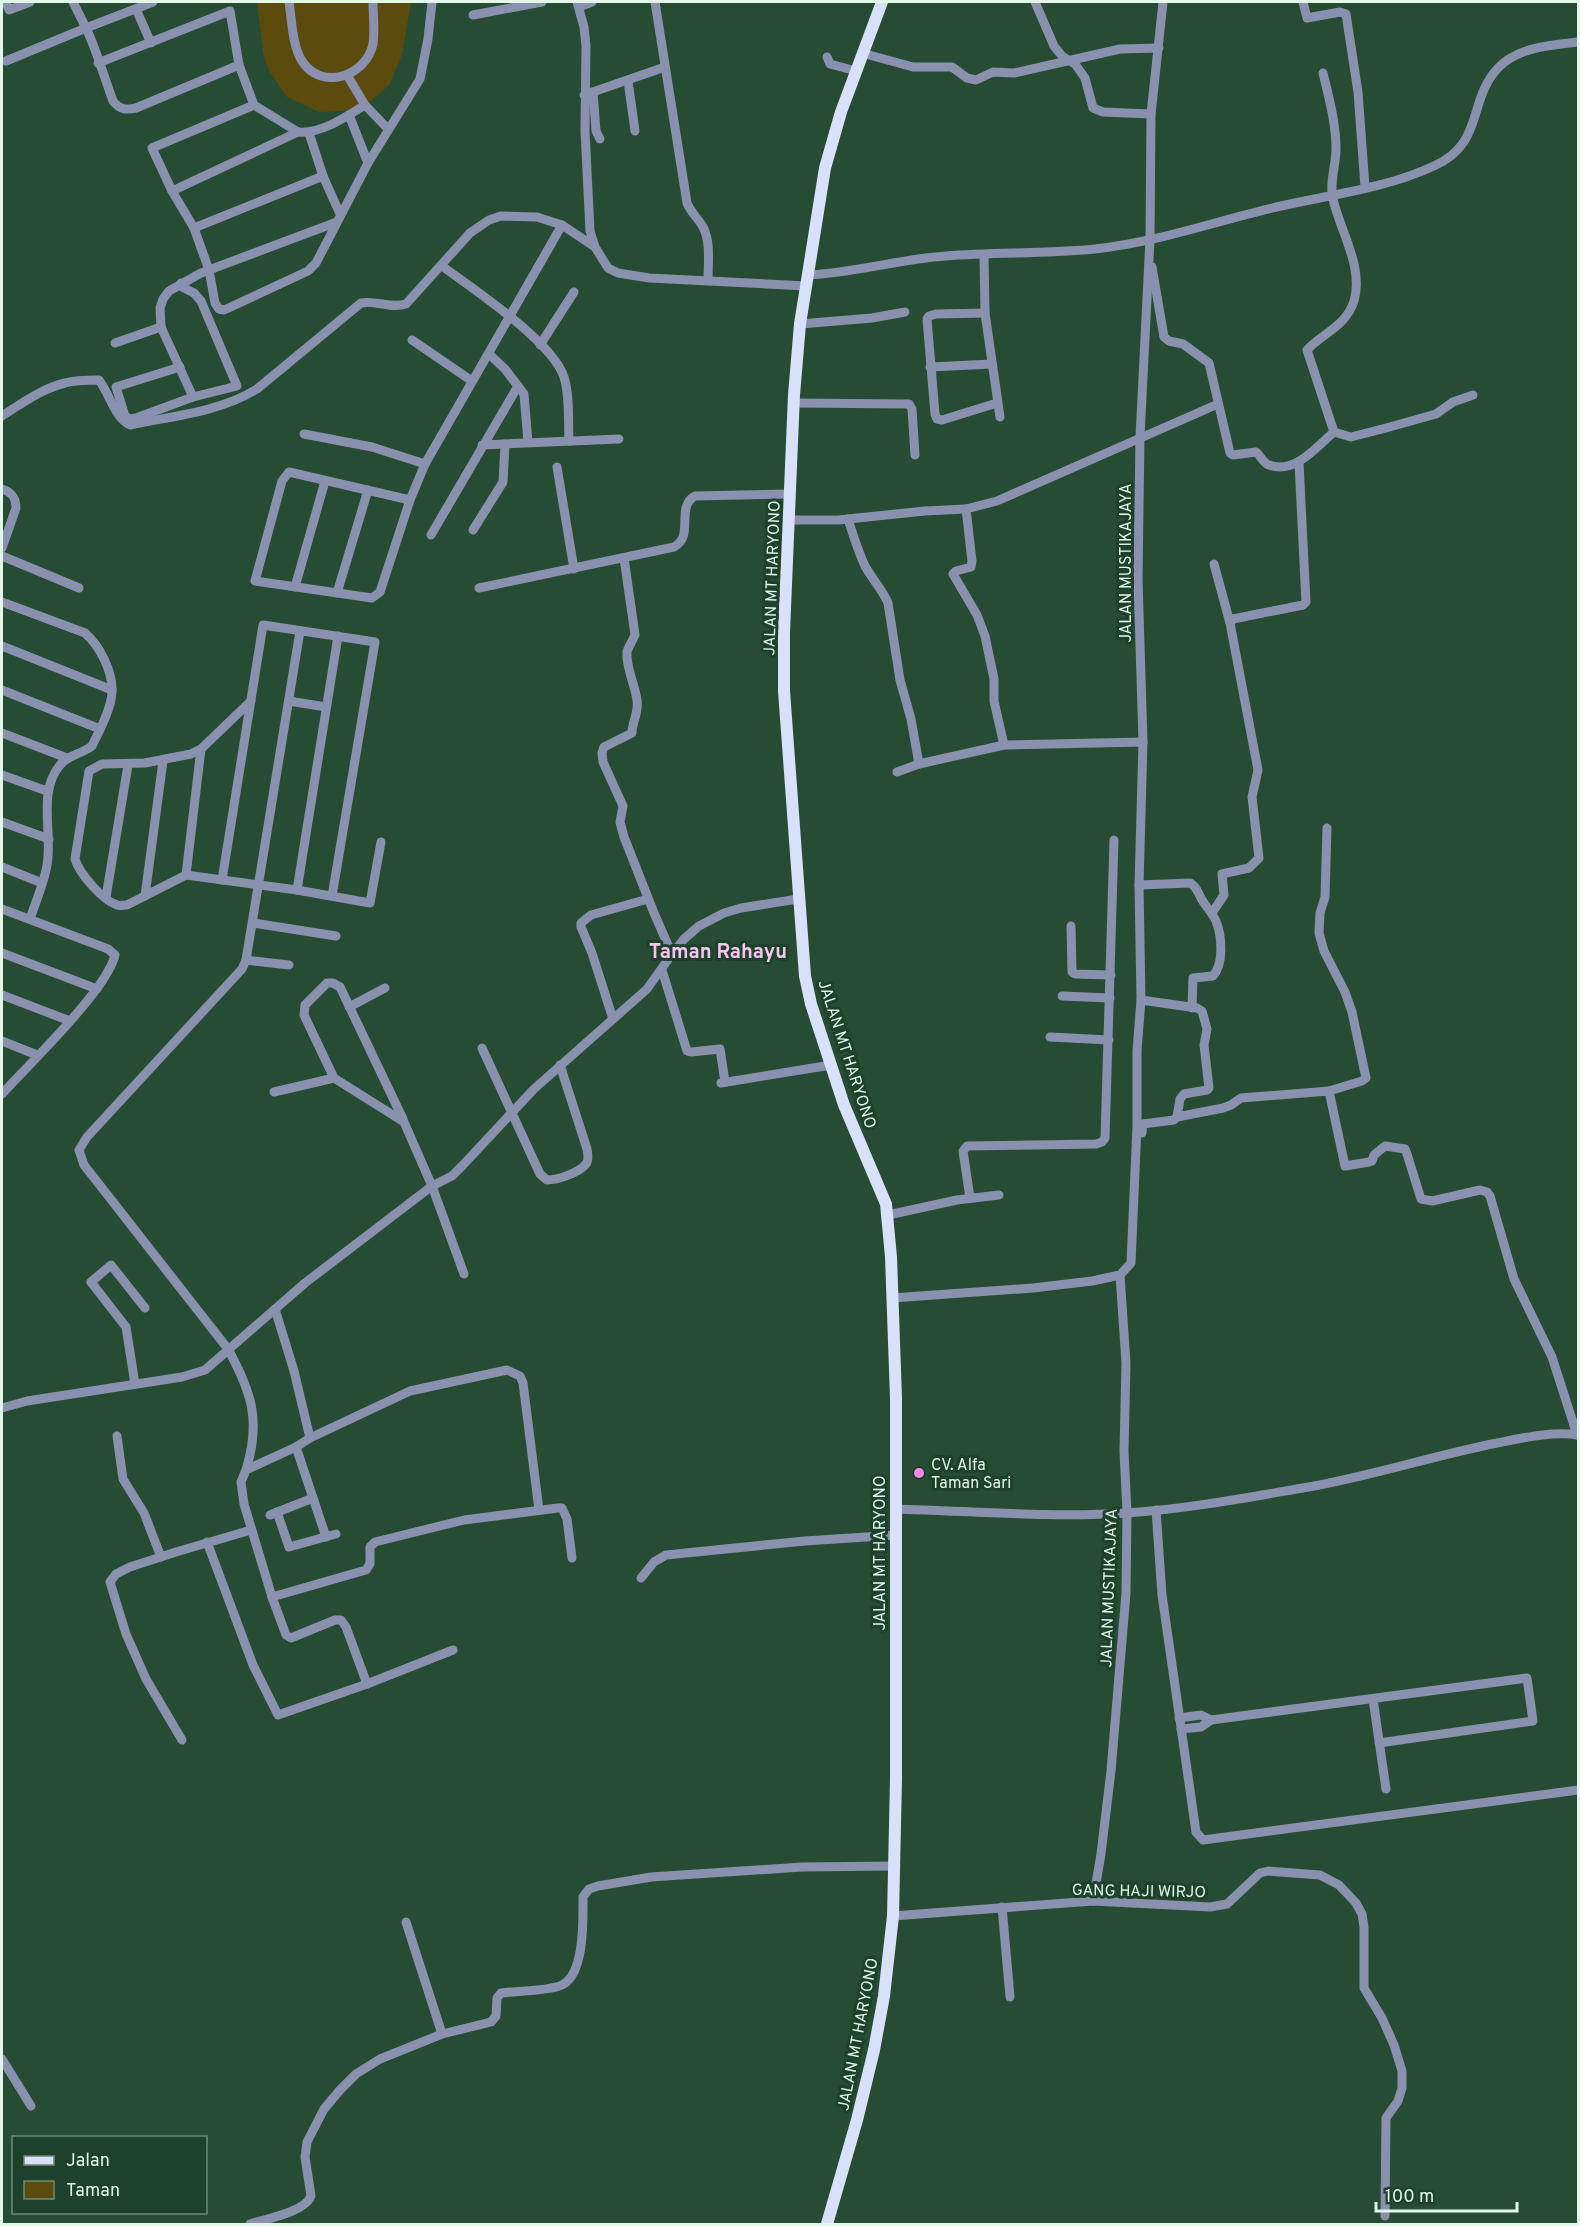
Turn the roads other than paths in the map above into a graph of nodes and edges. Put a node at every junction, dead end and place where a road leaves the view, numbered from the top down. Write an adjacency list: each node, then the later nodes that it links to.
1 (6, 2): 2 (street)
2 (30, 2)
3 (73, 2): 19 (street)
4 (153, 2): 17 (street)
5 (289, 2): 32 (street)
6 (373, 2): 32 (street)
7 (432, 2): 39 (street)
8 (542, 2): 18 (street)
9 (592, 2): 15 (street)
10 (655, 2): 29 (street)
11 (882, 2): 23 (main road, JALAN MT HARYONO)
12 (1035, 2): 26 (street)
13 (1163, 2): 22 (street, JALAN MUSTIKAJAYA)
14 (1303, 2): 46 (street)
15 (578, 4): 34 (street)
16 (230, 6): 21 (street); 28 (street)
17 (136, 9): 19 (street); 21 (street)
18 (473, 15)
19 (86, 28): 25 (street); 27 (street)
20 (1578, 42): 46 (street)
21 (151, 43): 27 (street)
22 (1159, 48): 26 (street); 37 (street, JALAN MUSTIKAJAYA)
23 (862, 54): 26 (street); 30 (main road, JALAN MT HARYONO)
24 (827, 57): 30 (street)
25 (6, 61)
26 (1071, 61): 37 (street)
27 (98, 63): 28 (street)
28 (239, 65): 35 (street)
29 (665, 68): 33 (street); 58 (street)
30 (856, 71): 59 (main road, JALAN MT HARYONO)
31 (1323, 73): 48 (street)
32 (347, 75): 36 (street)
33 (628, 81): 34 (street); 41 (street)
34 (588, 94): 43 (street); 53 (street)
35 (254, 105): 40 (street); 47 (street)
36 (365, 105): 38 (street); 39 (street)
37 (1151, 114): 52 (street, JALAN MUSTIKAJAYA)
38 (349, 115): 42 (street); 44 (street)
39 (388, 129): 44 (street)
40 (298, 132): 42 (street); 47 (street)
41 (635, 132)
42 (309, 133): 45 (street)
43 (600, 139)
44 (368, 163): 49 (street)
45 (323, 176): 49 (street); 51 (street)
46 (1365, 187): 48 (street)
47 (172, 192): 51 (street)
48 (1332, 197): 52 (street); 83 (street)
49 (339, 218): 57 (street); 57 (street)
50 (562, 225): 53 (street); 56 (street); 64 (street)
51 (194, 228): 57 (street)
52 (1150, 239): 54 (street); 55 (street, JALAN MUSTIKAJAYA)
53 (595, 247): 58 (street)
54 (984, 255): 59 (street); 63 (street)
55 (1149, 256): 80 (street); 85 (street, JALAN MUSTIKAJAYA)
56 (442, 266): 64 (street); 81 (street)
57 (205, 272): 60 (street)
58 (708, 280): 59 (street)
59 (807, 281): 65 (main road, JALAN MT HARYONO)
60 (181, 283): 66 (street); 77 (street)
61 (574, 292): 69 (street)
62 (905, 312): 65 (street)
63 (985, 313): 71 (street); 73 (street)
64 (509, 316): 69 (street); 70 (street)
65 (800, 324): 78 (main road, JALAN MT HARYONO)
66 (161, 327): 68 (street); 72 (street)
67 (412, 340): 74 (street)
68 (115, 343)
69 (540, 345): 87 (street)
70 (489, 354): 74 (street); 75 (street)
71 (992, 364): 73 (street); 79 (street)
72 (180, 367): 77 (street); 77 (street)
73 (930, 368): 79 (street)
74 (472, 381): 93 (street)
75 (518, 386): 88 (street); 90 (street)
76 (1473, 395): 83 (street)
77 (193, 398)
78 (794, 403): 91 (street); 98 (main road, JALAN MT HARYONO)
79 (997, 403): 82 (street)
80 (1218, 404): 85 (street); 92 (street)
81 (2, 416)
82 (1000, 417)
83 (1334, 432): 92 (street)
84 (304, 434): 93 (street)
85 (1140, 437): 100 (street); 126 (street, JALAN MUSTIKAJAYA)
86 (619, 439): 87 (street)
87 (569, 441): 88 (street)
88 (528, 442): 89 (street)
89 (505, 444): 90 (street); 103 (street)
90 (482, 445): 104 (street)
91 (915, 455)
92 (1299, 463): 115 (street)
93 (425, 464): 99 (street)
94 (557, 467): 109 (street)
95 (325, 481): 97 (street); 110 (street); 110 (street)
96 (2, 489): 105 (street)
97 (368, 490): 99 (street); 113 (street)
98 (790, 494): 102 (main road, JALAN MT HARYONO); 107 (street)
99 (410, 500): 113 (street)
100 (966, 509): 101 (street); 127 (street)
101 (848, 519): 102 (street); 131 (street)
102 (789, 520): 152 (main road, JALAN MT HARYONO)
103 (473, 530)
104 (431, 535)
105 (2, 548)
106 (2, 556): 111 (street)
107 (624, 558): 109 (street); 151 (street)
108 (1214, 564): 115 (street)
109 (574, 568): 112 (street)
110 (295, 587): 113 (street)
111 (79, 588)
112 (479, 588)
113 (337, 593)
114 (2, 602): 120 (street)
115 (1230, 623): 154 (street)
116 (300, 631): 117 (street); 121 (street); 122 (street)
117 (338, 636): 123 (street); 149 (street)
118 (2, 646): 120 (street)
119 (2, 690): 124 (street)
120 (112, 690): 124 (street)
121 (250, 701): 128 (street); 143 (street)
122 (289, 701): 123 (street); 146 (street)
123 (326, 707): 147 (street)
124 (100, 729): 129 (street)
125 (2, 733): 129 (street)
126 (1143, 742): 127 (street); 145 (street, JALAN MUSTIKAJAYA)
127 (1004, 745): 131 (street)
128 (201, 749): 130 (street); 142 (street)
129 (67, 758): 135 (street)
130 (163, 761): 132 (street); 148 (street)
131 (919, 764): 133 (street)
132 (128, 765): 150 (street); 150 (street)
133 (897, 772)
134 (2, 775): 135 (street)
135 (47, 791): 138 (street)
136 (2, 822): 138 (street)
137 (1327, 828): 184 (street)
138 (49, 839): 144 (street)
139 (1114, 840): 164 (street)
140 (381, 842): 149 (street)
141 (2, 867): 144 (street)
142 (186, 875): 143 (street); 148 (street)
143 (222, 880): 146 (street)
144 (42, 883): 155 (street)
145 (1139, 885): 154 (street); 170 (street, JALAN MUSTIKAJAYA)
146 (260, 886): 147 (street); 156 (street)
147 (297, 890): 149 (street)
148 (145, 896): 150 (street)
149 (332, 896)
150 (106, 897)
151 (648, 899): 160 (street); 173 (street)
152 (798, 899): 160 (street); 181 (main road, JALAN MT HARYONO)
153 (2, 909): 155 (street)
154 (1212, 913): 172 (street)
155 (30, 919): 166 (street)
156 (254, 923): 158 (street); 161 (street)
157 (1071, 926): 164 (street)
158 (336, 936)
159 (2, 953): 166 (street)
160 (672, 954): 163 (street)
161 (246, 960): 162 (street); 198 (street)
162 (289, 965)
163 (662, 970): 173 (street); 181 (street)
164 (1111, 975): 169 (street)
165 (386, 988): 171 (street)
166 (97, 989): 174 (street)
167 (2, 995): 174 (street)
168 (1062, 996): 169 (street)
169 (1110, 998): 176 (street)
170 (1141, 1000): 172 (street); 193 (street, JALAN MUSTIKAJAYA)
171 (349, 1007): 182 (street); 188 (street)
172 (1192, 1008): 187 (street)
173 (613, 1019): 180 (street)
174 (70, 1021): 179 (street)
175 (1050, 1037): 176 (street)
176 (1109, 1040): 191 (street)
177 (2, 1041): 179 (street)
178 (482, 1048): 186 (street)
179 (37, 1055): 183 (street)
180 (560, 1065): 186 (street); 186 (street)
181 (831, 1065): 192 (main road, JALAN MT HARYONO)
182 (334, 1078): 185 (street); 188 (street)
183 (4, 1089)
184 (1329, 1091): 187 (street); 201 (street)
185 (274, 1092)
186 (511, 1111): 189 (street)
187 (1177, 1117): 193 (street)
188 (404, 1122): 189 (street)
189 (432, 1186): 194 (street); 197 (street)
190 (999, 1196): 191 (street)
191 (970, 1198): 192 (street)
192 (888, 1215): 195 (main road, JALAN MT HARYONO)
193 (1123, 1272): 195 (street); 210 (street, JALAN MUSTIKAJAYA)
194 (464, 1274)
195 (892, 1298): 207 (main road, JALAN MT HARYONO)
196 (145, 1308): 199 (street)
197 (275, 1309): 198 (street); 203 (street)
198 (228, 1349): 199 (street); 205 (street)
199 (135, 1384): 200 (street)
200 (2, 1408)
201 (1578, 1435): 209 (street)
202 (117, 1436): 216 (street)
203 (310, 1438): 204 (street); 208 (street)
204 (296, 1447): 205 (street); 206 (street)
205 (246, 1470): 211 (street)
206 (313, 1498): 214 (street); 214 (street)
207 (895, 1509): 210 (street); 213 (main road, JALAN MT HARYONO)
208 (539, 1510): 217 (street); 219 (street)
209 (1156, 1510): 210 (street); 223 (street)
210 (1127, 1513): 231 (street, JALAN MUSTIKAJAYA)
211 (251, 1530): 215 (street); 219 (street)
212 (336, 1534): 214 (street)
213 (896, 1535): 218 (street); 230 (main road, JALAN MT HARYONO)
214 (326, 1537)
215 (207, 1542): 216 (street); 221 (street)
216 (161, 1557): 226 (street)
217 (573, 1558)
218 (641, 1578)
219 (272, 1597): 221 (street)
220 (453, 1650): 221 (street)
221 (367, 1684)
222 (1373, 1699): 224 (street); 227 (street); 227 (street)
223 (1179, 1718): 224 (street); 225 (street)
224 (1211, 1720): 225 (street)
225 (1181, 1730): 229 (street)
226 (182, 1740)
227 (1379, 1743): 228 (street)
228 (1386, 1790)
229 (1578, 1790)
230 (894, 1866): 233 (main road, JALAN MT HARYONO); 236 (street)
231 (1093, 1902): 232 (street, GANG HAJI WIRJO); 239 (street, GANG HAJI WIRJO)
232 (1002, 1907): 233 (street, GANG HAJI WIRJO); 235 (street)
233 (893, 1916): 241 (main road, JALAN MT HARYONO)
234 (406, 1922): 236 (street)
235 (1010, 1997)
236 (442, 2034): 240 (street)
237 (2, 2059): 238 (street)
238 (31, 2106)
239 (1385, 2216)
240 (250, 2224)
241 (826, 2224)

